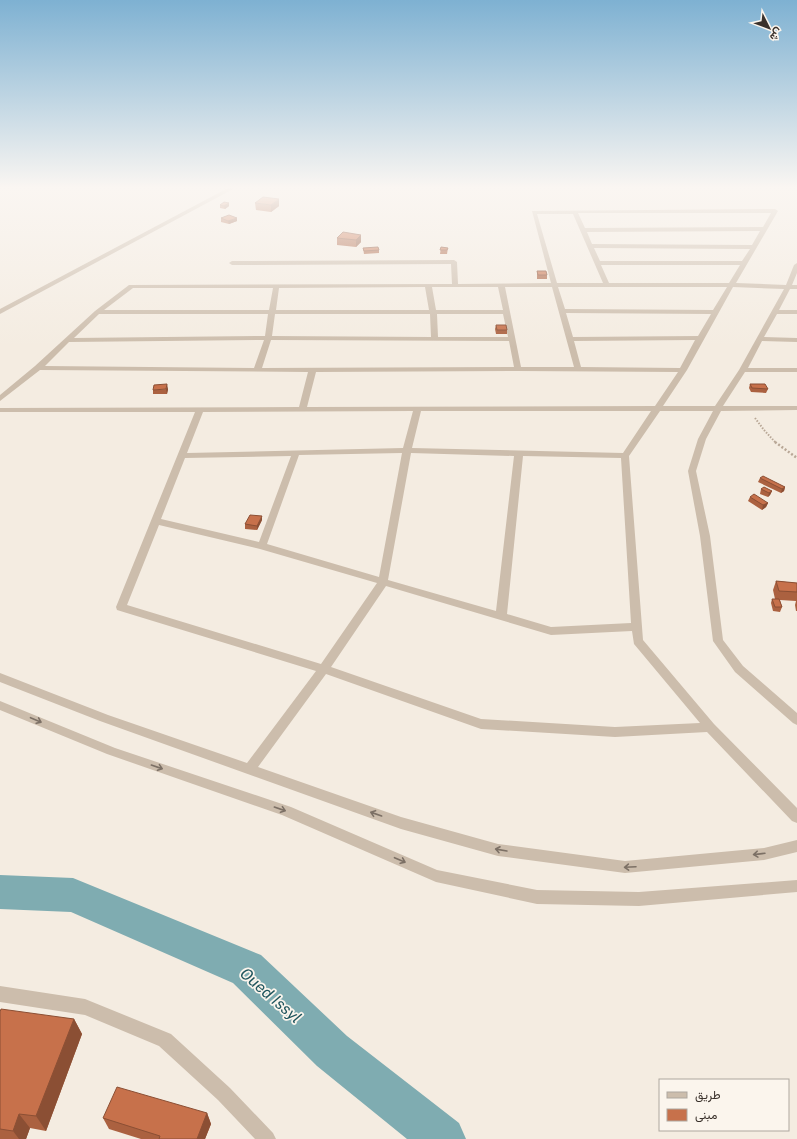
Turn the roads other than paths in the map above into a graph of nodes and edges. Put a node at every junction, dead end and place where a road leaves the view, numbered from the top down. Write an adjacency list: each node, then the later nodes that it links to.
1 (133, 241): 20 (street)
2 (542, 241): 14 (street)
3 (588, 241): 5 (street)
4 (757, 241): 6 (street)
5 (590, 246): 6 (street); 8 (street)
6 (754, 246): 9 (street)
7 (232, 263): 12 (street)
8 (598, 263): 9 (street); 15 (street)
9 (744, 264): 16 (street)
10 (797, 265): 18 (street)
11 (428, 285): 12 (street); 17 (street); 23 (street)
12 (455, 285): 13 (street)
13 (500, 285): 14 (street); 24 (street)
14 (555, 285): 15 (street); 19 (street)
15 (607, 285): 16 (street)
16 (731, 285): 18 (street); 25 (street)
17 (276, 287): 21 (street); 22 (street)
18 (792, 287): 26 (street)
19 (562, 311): 25 (street); 32 (street)
20 (0, 312)
21 (97, 312): 22 (street); 34 (street)
22 (271, 312): 23 (street); 28 (street)
23 (433, 312): 24 (street); 30 (street)
24 (506, 312): 31 (street)
25 (715, 312): 29 (street)
26 (774, 312): 27 (street); 33 (street)
27 (797, 312)
28 (268, 338): 30 (street); 34 (street); 40 (street)
29 (700, 338): 32 (street); 41 (street)
30 (436, 339): 31 (street)
31 (512, 339): 38 (street)
32 (570, 339): 39 (street)
33 (760, 339): 35 (street); 42 (street)
34 (67, 340): 36 (street)
35 (797, 340)
36 (38, 368): 40 (street); 44 (street)
37 (313, 369): 38 (street); 40 (street); 49 (street)
38 (518, 369): 39 (street)
39 (578, 369): 41 (street)
40 (257, 370)
41 (683, 370): 45 (street)
42 (743, 370): 43 (street); 46 (street)
43 (797, 370)
44 (0, 399)
45 (658, 408): 46 (street); 50 (street); 56 (street)
46 (718, 408): 47 (street); 65 (street)
47 (797, 408)
48 (200, 409): 49 (street); 51 (street); 55 (street)
49 (302, 409): 50 (street)
50 (418, 409): 52 (street)
51 (0, 410)
52 (407, 450): 53 (street); 54 (street); 59 (street)
53 (296, 453): 55 (street); 58 (street)
54 (519, 453): 56 (street); 60 (street)
55 (181, 456): 57 (street)
56 (625, 456): 61 (street)
57 (155, 521): 58 (street); 62 (street)
58 (262, 546): 59 (street)
59 (383, 582): 60 (street); 62 (street)
60 (500, 617): 61 (street)
61 (637, 627): 66 (street)
62 (324, 669): 66 (street); 67 (street)
63 (0, 677): 67 (street)
64 (0, 705): 70 (street, one-way to 70)
65 (797, 720)
66 (710, 727): 68 (street)
67 (250, 769): 69 (street, one-way to 67)
68 (797, 817)
69 (797, 846)
70 (797, 886)
71 (0, 994): 72 (street)
72 (267, 1139)

